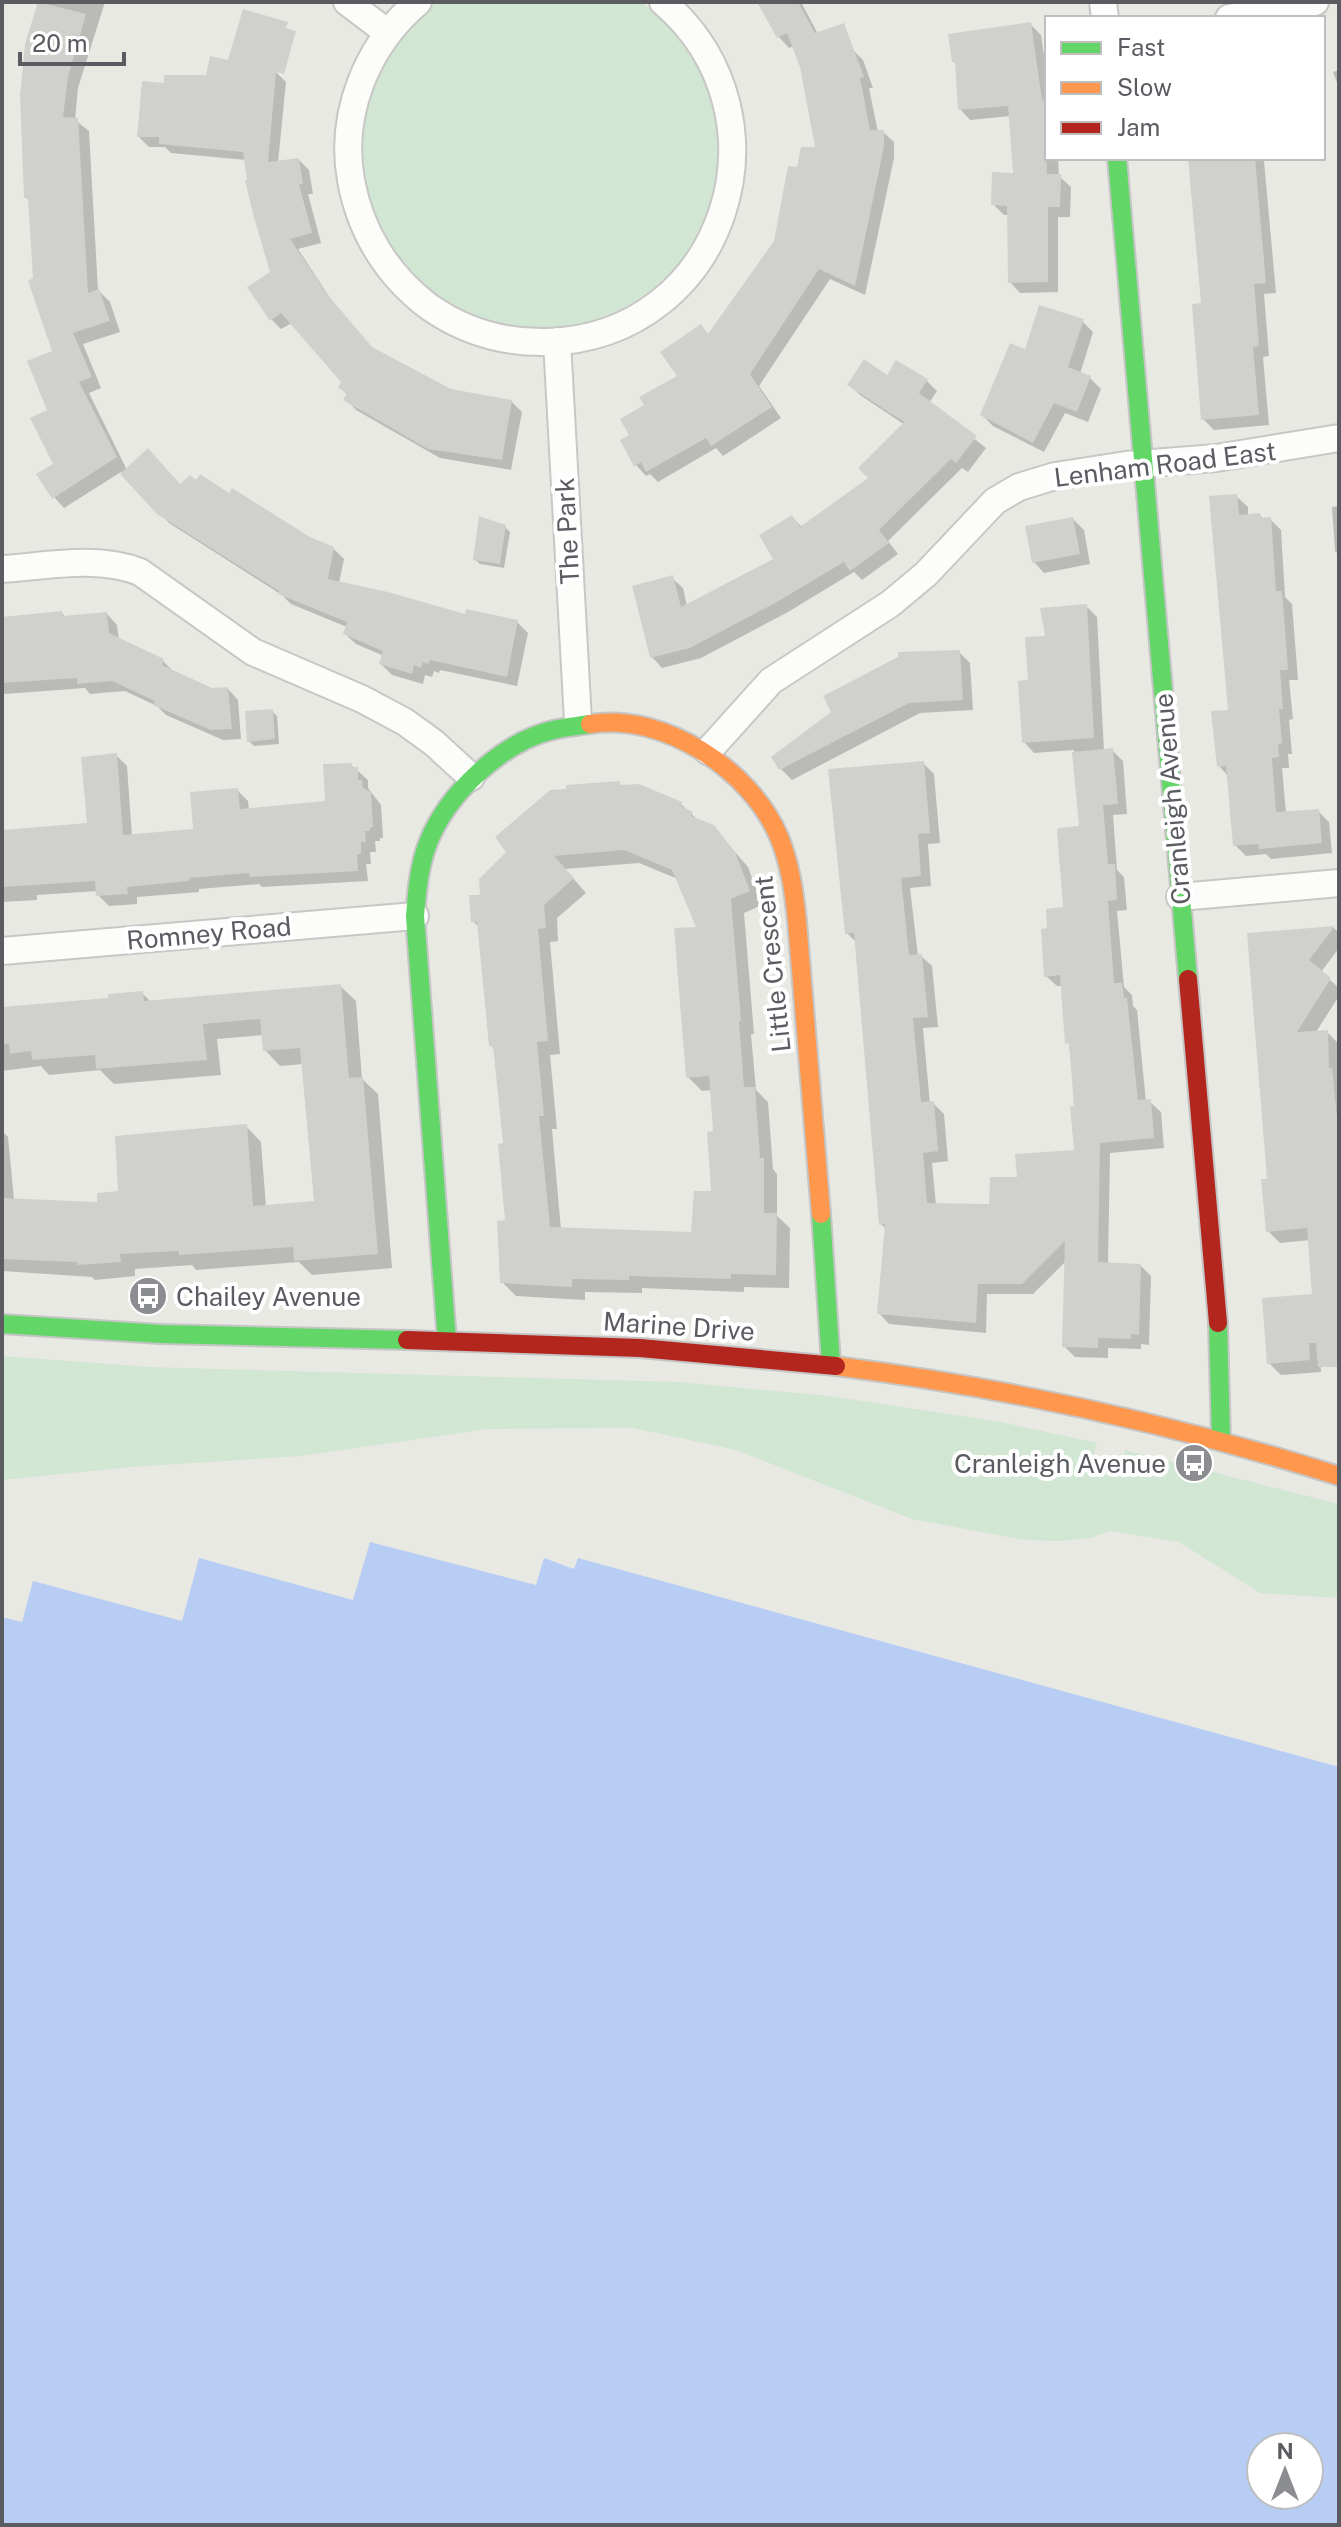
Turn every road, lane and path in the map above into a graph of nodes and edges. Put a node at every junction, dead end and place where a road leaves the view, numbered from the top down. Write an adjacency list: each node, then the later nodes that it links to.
1 (347, 2): 6 (street)
2 (418, 2): 6 (street)
3 (1315, 2): 5 (street)
4 (672, 5): 8 (street)
5 (1240, 16)
6 (388, 33): 8 (street)
7 (1117, 160): 10 (street, Cranleigh Avenue)
8 (557, 341): 12 (street, The Park)
9 (1339, 438): 10 (street, Lenham Road East)
10 (1144, 465): 13 (street, Lenham Road East); 16 (street, Cranleigh Avenue)
11 (2, 569): 14 (street)
12 (578, 721): 13 (street, Little Crescent); 14 (street, Little Crescent)
13 (708, 751): 21 (street, Little Crescent)
14 (471, 777): 17 (street, Little Crescent)
15 (1339, 883): 16 (street)
16 (1180, 897): 22 (street, Cranleigh Avenue)
17 (415, 916): 18 (street, Romney Road); 20 (street, Little Crescent)
18 (2, 951)
19 (2, 1324): 20 (street, Marine Drive)
20 (447, 1341): 21 (street, Marine Drive)
21 (831, 1364): 22 (street, Marine Drive)
22 (1221, 1440): 23 (street, Marine Drive)
23 (1339, 1476)

